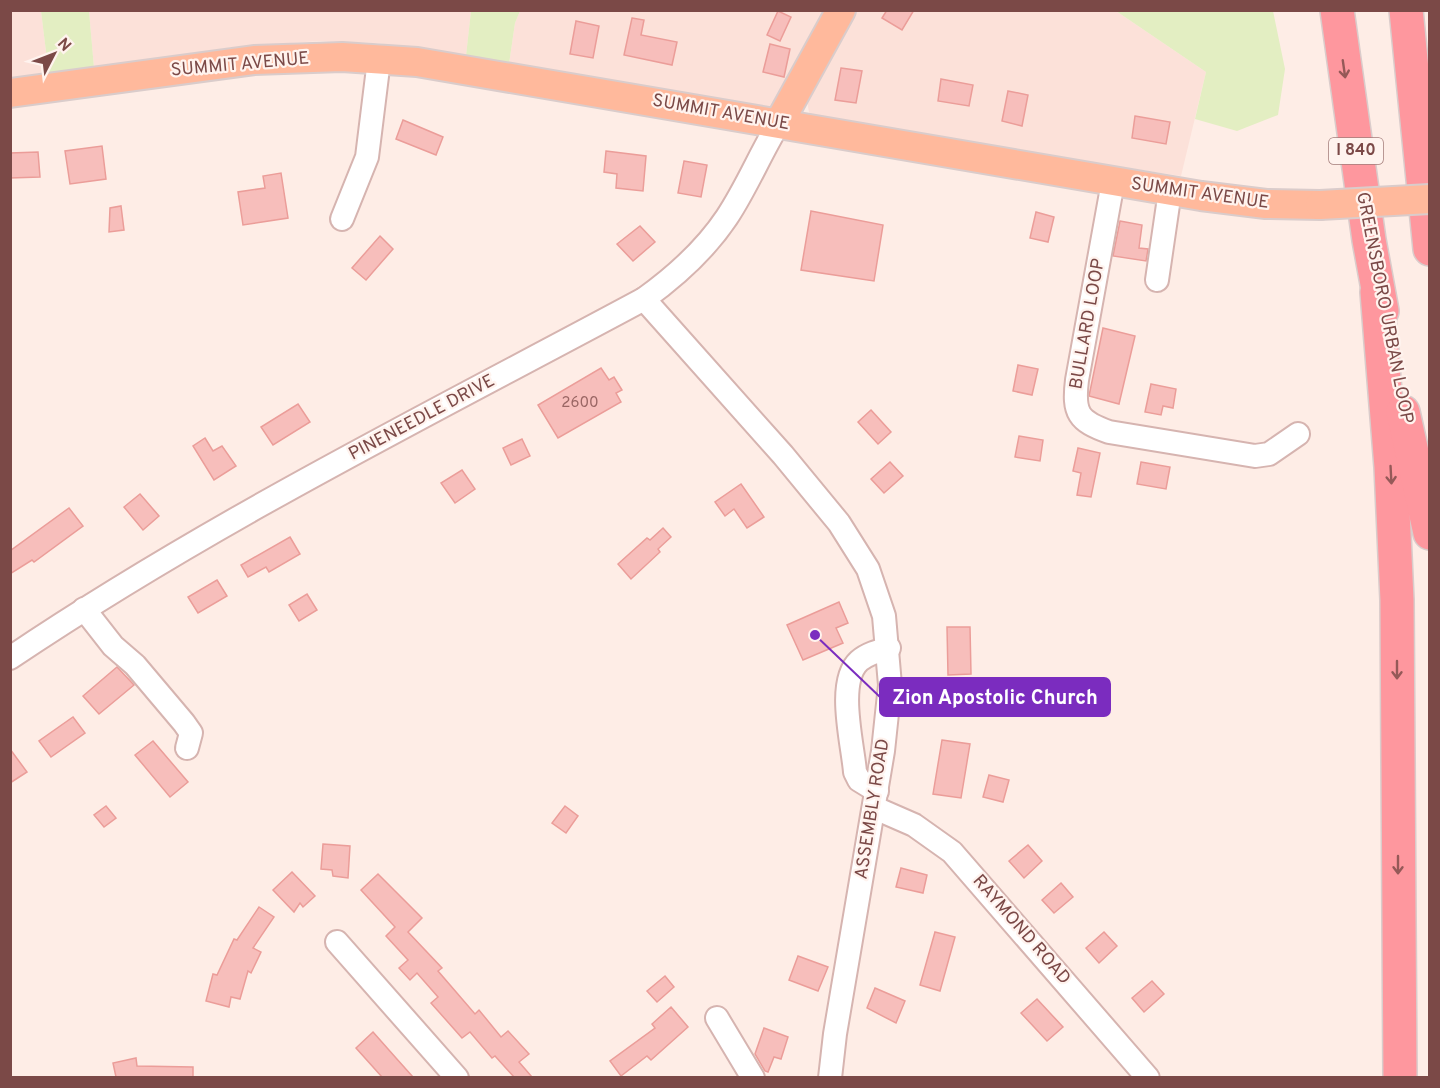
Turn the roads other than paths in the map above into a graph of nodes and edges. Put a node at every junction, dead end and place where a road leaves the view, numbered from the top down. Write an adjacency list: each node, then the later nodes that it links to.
1 (841, 10): 6 (main road)
2 (1336, 10): 14 (highway, GREENSBORO URBAN LOOP / I 840, one-way to 14)
3 (1407, 18): 7 (highway); 12 (highway)
4 (379, 60): 5 (main road, SUMMIT AVENUE); 6 (main road, SUMMIT AVENUE); 11 (street)
5 (10, 93)
6 (779, 123): 8 (main road, SUMMIT AVENUE); 15 (street, PINENEEDLE DRIVE)
7 (1430, 137)
8 (1113, 182): 9 (main road, SUMMIT AVENUE); 16 (street, BULLARD LOOP)
9 (1170, 191): 10 (main road, SUMMIT AVENUE, bridge); 13 (street)
10 (1430, 199)
11 (342, 219)
12 (1430, 249)
13 (1157, 280)
14 (1377, 291): 17 (highway, GREENSBORO URBAN LOOP / I 840); 25 (highway, one-way to 25)
15 (644, 298): 18 (street, PINENEEDLE DRIVE); 19 (street, ASSEMBLY ROAD)
16 (1298, 434)
17 (1430, 532)
18 (84, 609): 20 (street, PINENEEDLE DRIVE); 23 (street)
19 (889, 648): 21 (street, RAYMOND ROAD); 22 (street, ASSEMBLY ROAD)
20 (10, 658)
21 (849, 726): 22 (street); 24 (street, RAYMOND ROAD)
22 (885, 736): 24 (street, ASSEMBLY ROAD)
23 (188, 748)
24 (876, 799): 30 (street, ASSEMBLY ROAD); 31 (street, RAYMOND ROAD)
25 (1398, 931): 32 (highway); 33 (highway)
26 (337, 942): 28 (street)
27 (717, 1018): 29 (street)
28 (457, 1077)
29 (753, 1077)
30 (830, 1077)
31 (1148, 1077)
32 (1388, 1077)
33 (1400, 1077)

